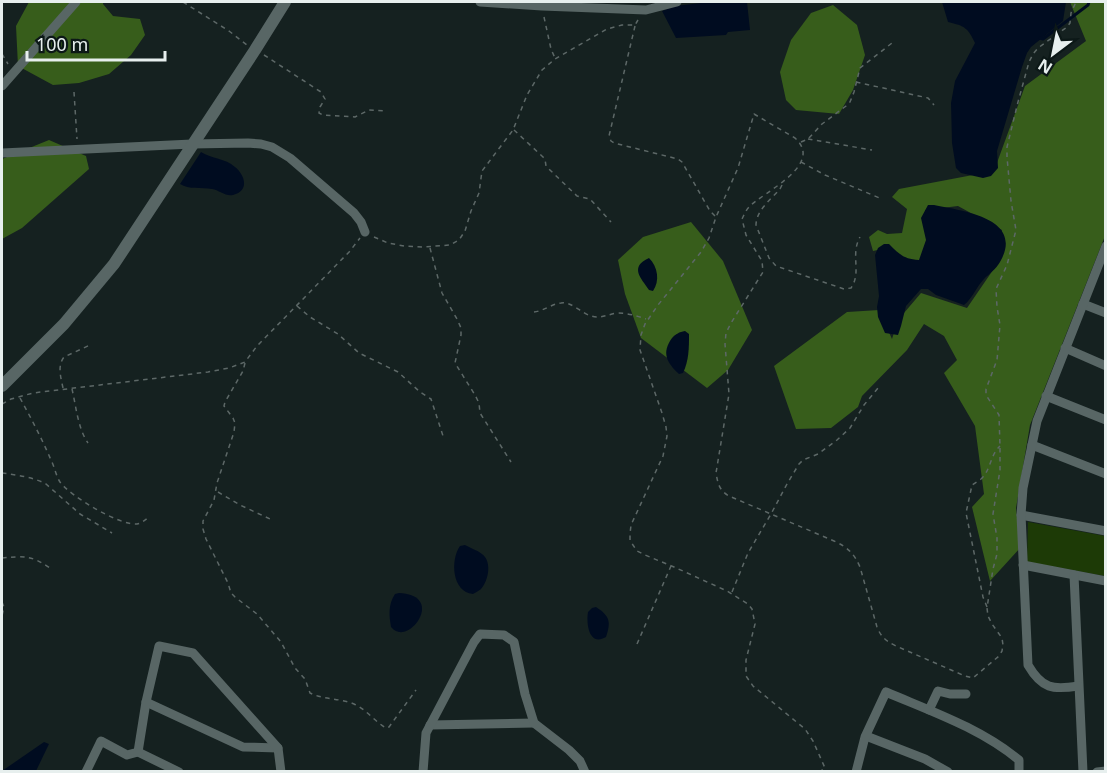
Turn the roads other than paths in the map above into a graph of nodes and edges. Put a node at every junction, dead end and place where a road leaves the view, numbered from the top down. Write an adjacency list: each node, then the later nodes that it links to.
1 (76, 2): 5 (street)
2 (285, 2): 6 (street)
3 (480, 2): 4 (street)
4 (676, 2)
5 (2, 86)
6 (192, 144): 7 (street); 8 (street); 14 (street)
7 (2, 153)
8 (365, 232)
9 (1104, 252): 10 (street)
10 (1083, 304): 11 (street); 12 (street)
11 (1106, 313)
12 (1065, 348): 13 (street); 15 (street)
13 (1106, 366)
14 (2, 386)
15 (1046, 396): 16 (street); 17 (street)
16 (1106, 420)
17 (1032, 445): 18 (street); 19 (street)
18 (1106, 474)
19 (1021, 515): 20 (street); 21 (street)
20 (1106, 531)
21 (1023, 565): 22 (street); 24 (street)
22 (1074, 575): 23 (street); 24 (street)
23 (1106, 581)
24 (1078, 686): 41 (street)
25 (966, 694): 27 (street)
26 (146, 702): 31 (street); 31 (street); 32 (street)
27 (929, 710): 30 (street); 40 (street)
28 (534, 723): 29 (street); 29 (street); 37 (street)
29 (430, 725): 36 (street)
30 (866, 736): 38 (street); 39 (street)
31 (278, 748): 35 (street)
32 (138, 752): 33 (street); 34 (street)
33 (86, 771)
34 (179, 771)
35 (281, 771)
36 (423, 771)
37 (585, 771)
38 (856, 771)
39 (948, 771)
40 (1019, 771)
41 (1083, 771)
42 (1097, 771): 43 (street)
43 (1106, 771)

